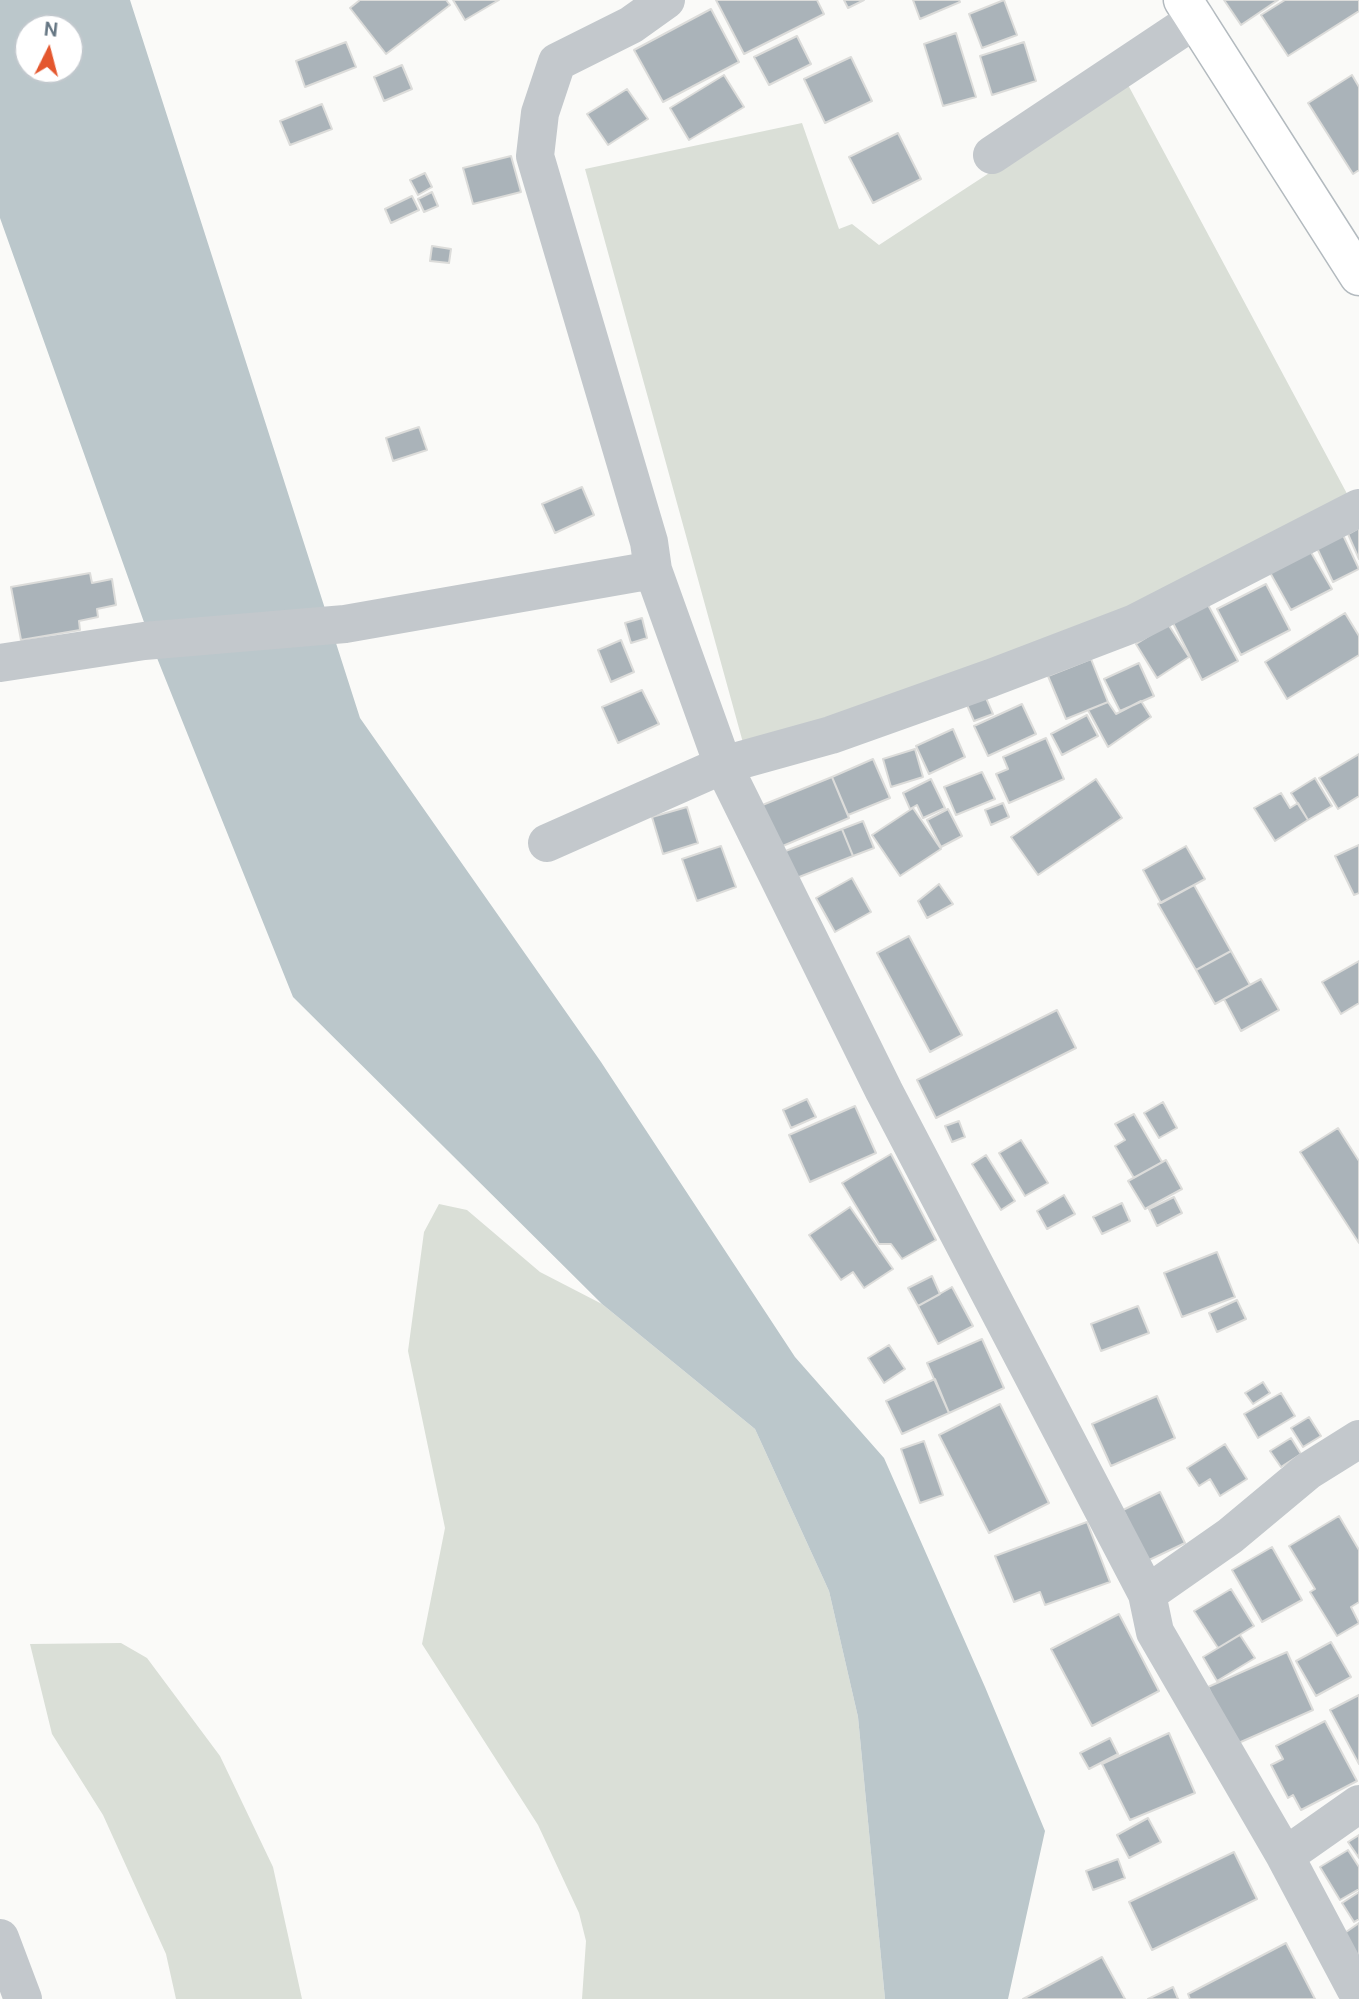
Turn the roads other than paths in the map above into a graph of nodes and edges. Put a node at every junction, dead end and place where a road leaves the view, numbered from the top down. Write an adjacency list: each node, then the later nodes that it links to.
1 (666, 0): 6 (street)
2 (1189, 9): 3 (street); 4 (main road)
3 (992, 156)
4 (1359, 276)
5 (1359, 508): 8 (street)
6 (653, 570): 7 (street); 8 (street)
7 (0, 663)
8 (723, 765): 9 (street); 11 (street)
9 (547, 843)
10 (1359, 1439): 11 (street)
11 (1146, 1594): 13 (street)
12 (1359, 1804): 13 (street)
13 (1285, 1856): 15 (street)
14 (0, 1938): 16 (street)
15 (1359, 1992)
16 (23, 1999)

